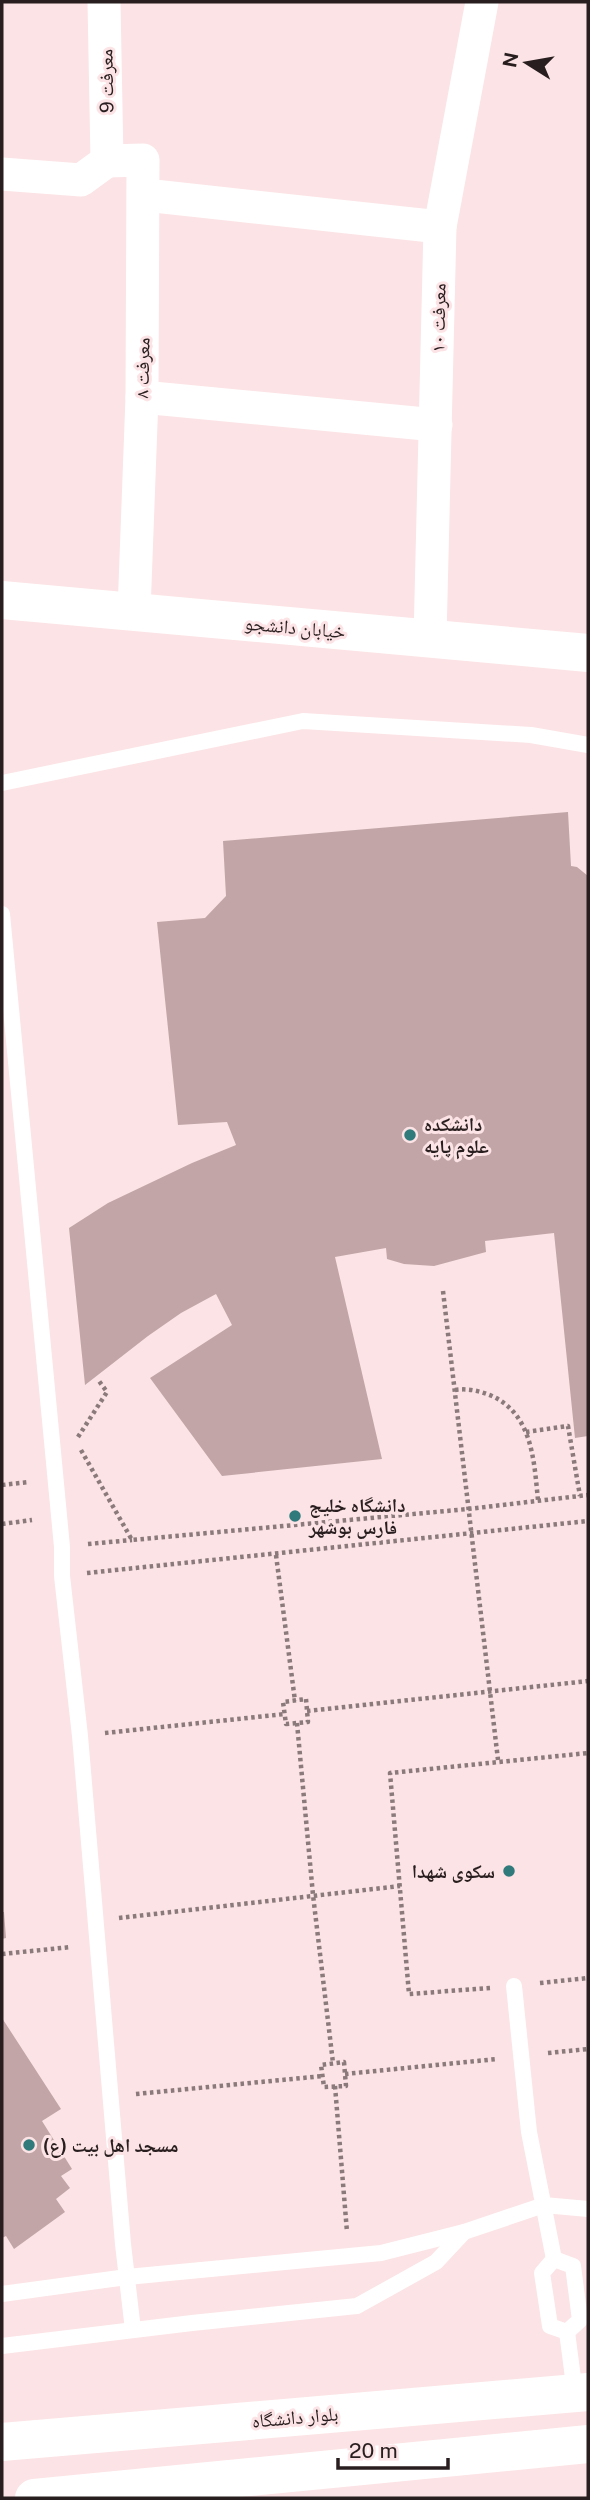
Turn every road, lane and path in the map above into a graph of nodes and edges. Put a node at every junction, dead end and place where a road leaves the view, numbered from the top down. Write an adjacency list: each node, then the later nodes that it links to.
1 (104, 2): 3 (street, معرفت 9)
2 (482, 2): 6 (street, معرفت ۱۰)
3 (107, 161): 4 (street); 5 (street, معرفت ۸)
4 (2, 174)
5 (145, 195): 6 (street); 7 (street, معرفت ۸)
6 (440, 227): 8 (street, معرفت ۱۰)
7 (142, 397): 8 (street); 10 (street, معرفت ۸)
8 (436, 425): 11 (street, معرفت ۱۰)
9 (2, 600): 10 (street, خیابان دانشجو)
10 (134, 612): 11 (street, خیابان دانشجو)
11 (430, 639): 12 (street, خیابان دانشجو)
12 (588, 653)
13 (588, 745): 14 (lane)
14 (2, 783)
15 (2, 914): 27 (lane)
16 (443, 1291): 18 (path)
17 (99, 1381): 26 (path)
18 (455, 1390): 19 (path); 23 (path)
19 (526, 1432): 21 (path); 22 (path)
20 (588, 1495): 21 (path)
21 (580, 1496): 22 (path)
22 (538, 1500): 23 (path)
23 (468, 1509): 25 (path); 26 (path)
24 (588, 1521): 25 (path)
25 (470, 1534): 28 (path); 31 (path)
26 (132, 1540): 27 (path)
27 (62, 1547): 29 (lane)
28 (276, 1555): 29 (path); 32 (path)
29 (62, 1576): 36 (lane)
30 (588, 1681): 31 (path)
31 (490, 1690): 33 (path); 38 (path)
32 (295, 1701): 33 (path); 34 (path)
33 (307, 1711): 35 (path)
34 (285, 1714): 35 (path); 36 (path)
35 (297, 1723): 40 (path)
36 (80, 1736): 41 (lane)
37 (588, 1753): 38 (path)
38 (498, 1760): 39 (path)
39 (400, 1886): 40 (path); 45 (path)
40 (313, 1895): 41 (path); 48 (path)
41 (97, 1920): 42 (lane)
42 (99, 1945): 43 (path); 52 (lane)
43 (2, 1954)
44 (588, 1978): 45 (path)
45 (514, 1986): 47 (lane)
46 (588, 2049): 47 (path)
47 (522, 2056): 49 (path); 53 (lane)
48 (333, 2063): 49 (path); 50 (path)
49 (345, 2074): 51 (path)
50 (323, 2076): 51 (path); 52 (path)
51 (335, 2086): 56 (path)
52 (112, 2096): 58 (lane)
53 (544, 2205): 54 (lane); 55 (lane); 57 (lane)
54 (588, 2209)
55 (464, 2232): 56 (lane); 60 (lane)
56 (349, 2256): 58 (lane)
57 (554, 2259): 61 (lane); 61 (lane)
58 (127, 2277): 59 (lane); 60 (lane)
59 (2, 2294)
60 (133, 2330): 62 (lane)
61 (567, 2332): 63 (lane)
62 (2, 2346)
63 (581, 2393): 64 (street, بلوار دانشگاه)
64 (2, 2442)
65 (588, 2444): 66 (street)
66 (34, 2498)

